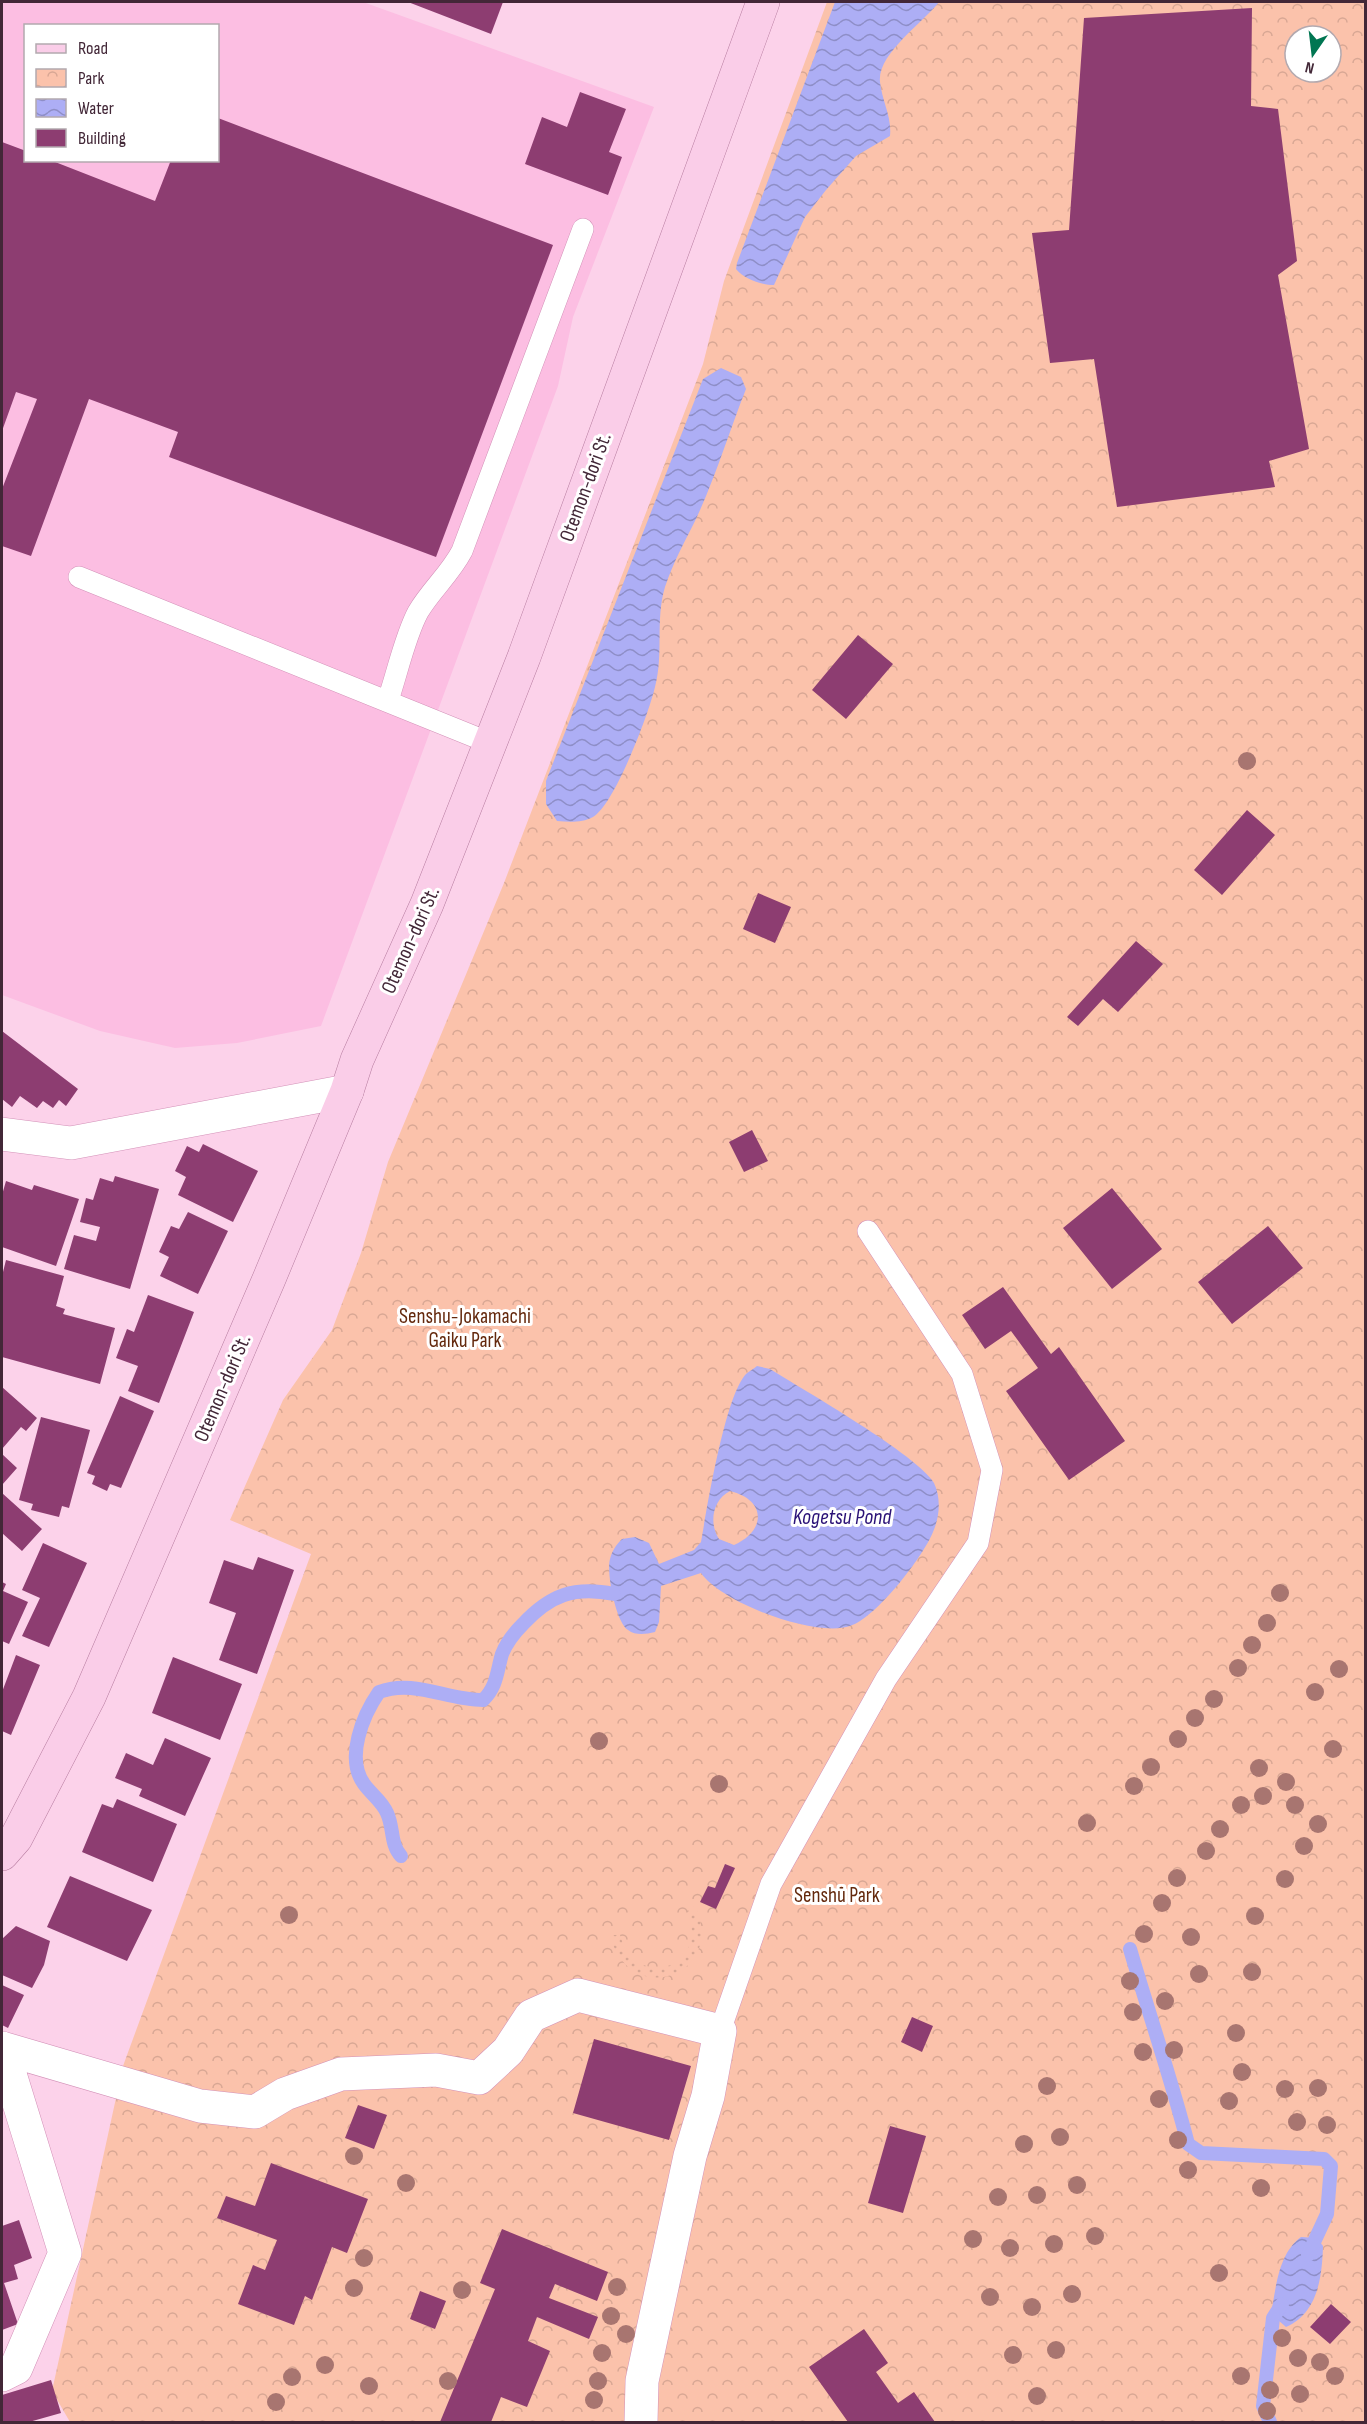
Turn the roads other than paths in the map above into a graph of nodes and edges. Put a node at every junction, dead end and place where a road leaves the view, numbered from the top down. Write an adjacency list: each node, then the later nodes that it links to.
1 (763, 2): 5 (main road, Otemon-dori St.)
2 (582, 229): 4 (lane)
3 (79, 577): 4 (lane)
4 (388, 700): 5 (lane)
5 (490, 742): 6 (main road, Otemon-dori St.)
6 (347, 1091): 7 (street); 9 (main road, Otemon-dori St.)
7 (5, 1143)
8 (868, 1231): 10 (lane)
9 (2, 1854)
10 (720, 2031): 11 (street); 13 (street)
11 (2, 2048): 12 (street)
12 (2, 2375)
13 (641, 2422)

